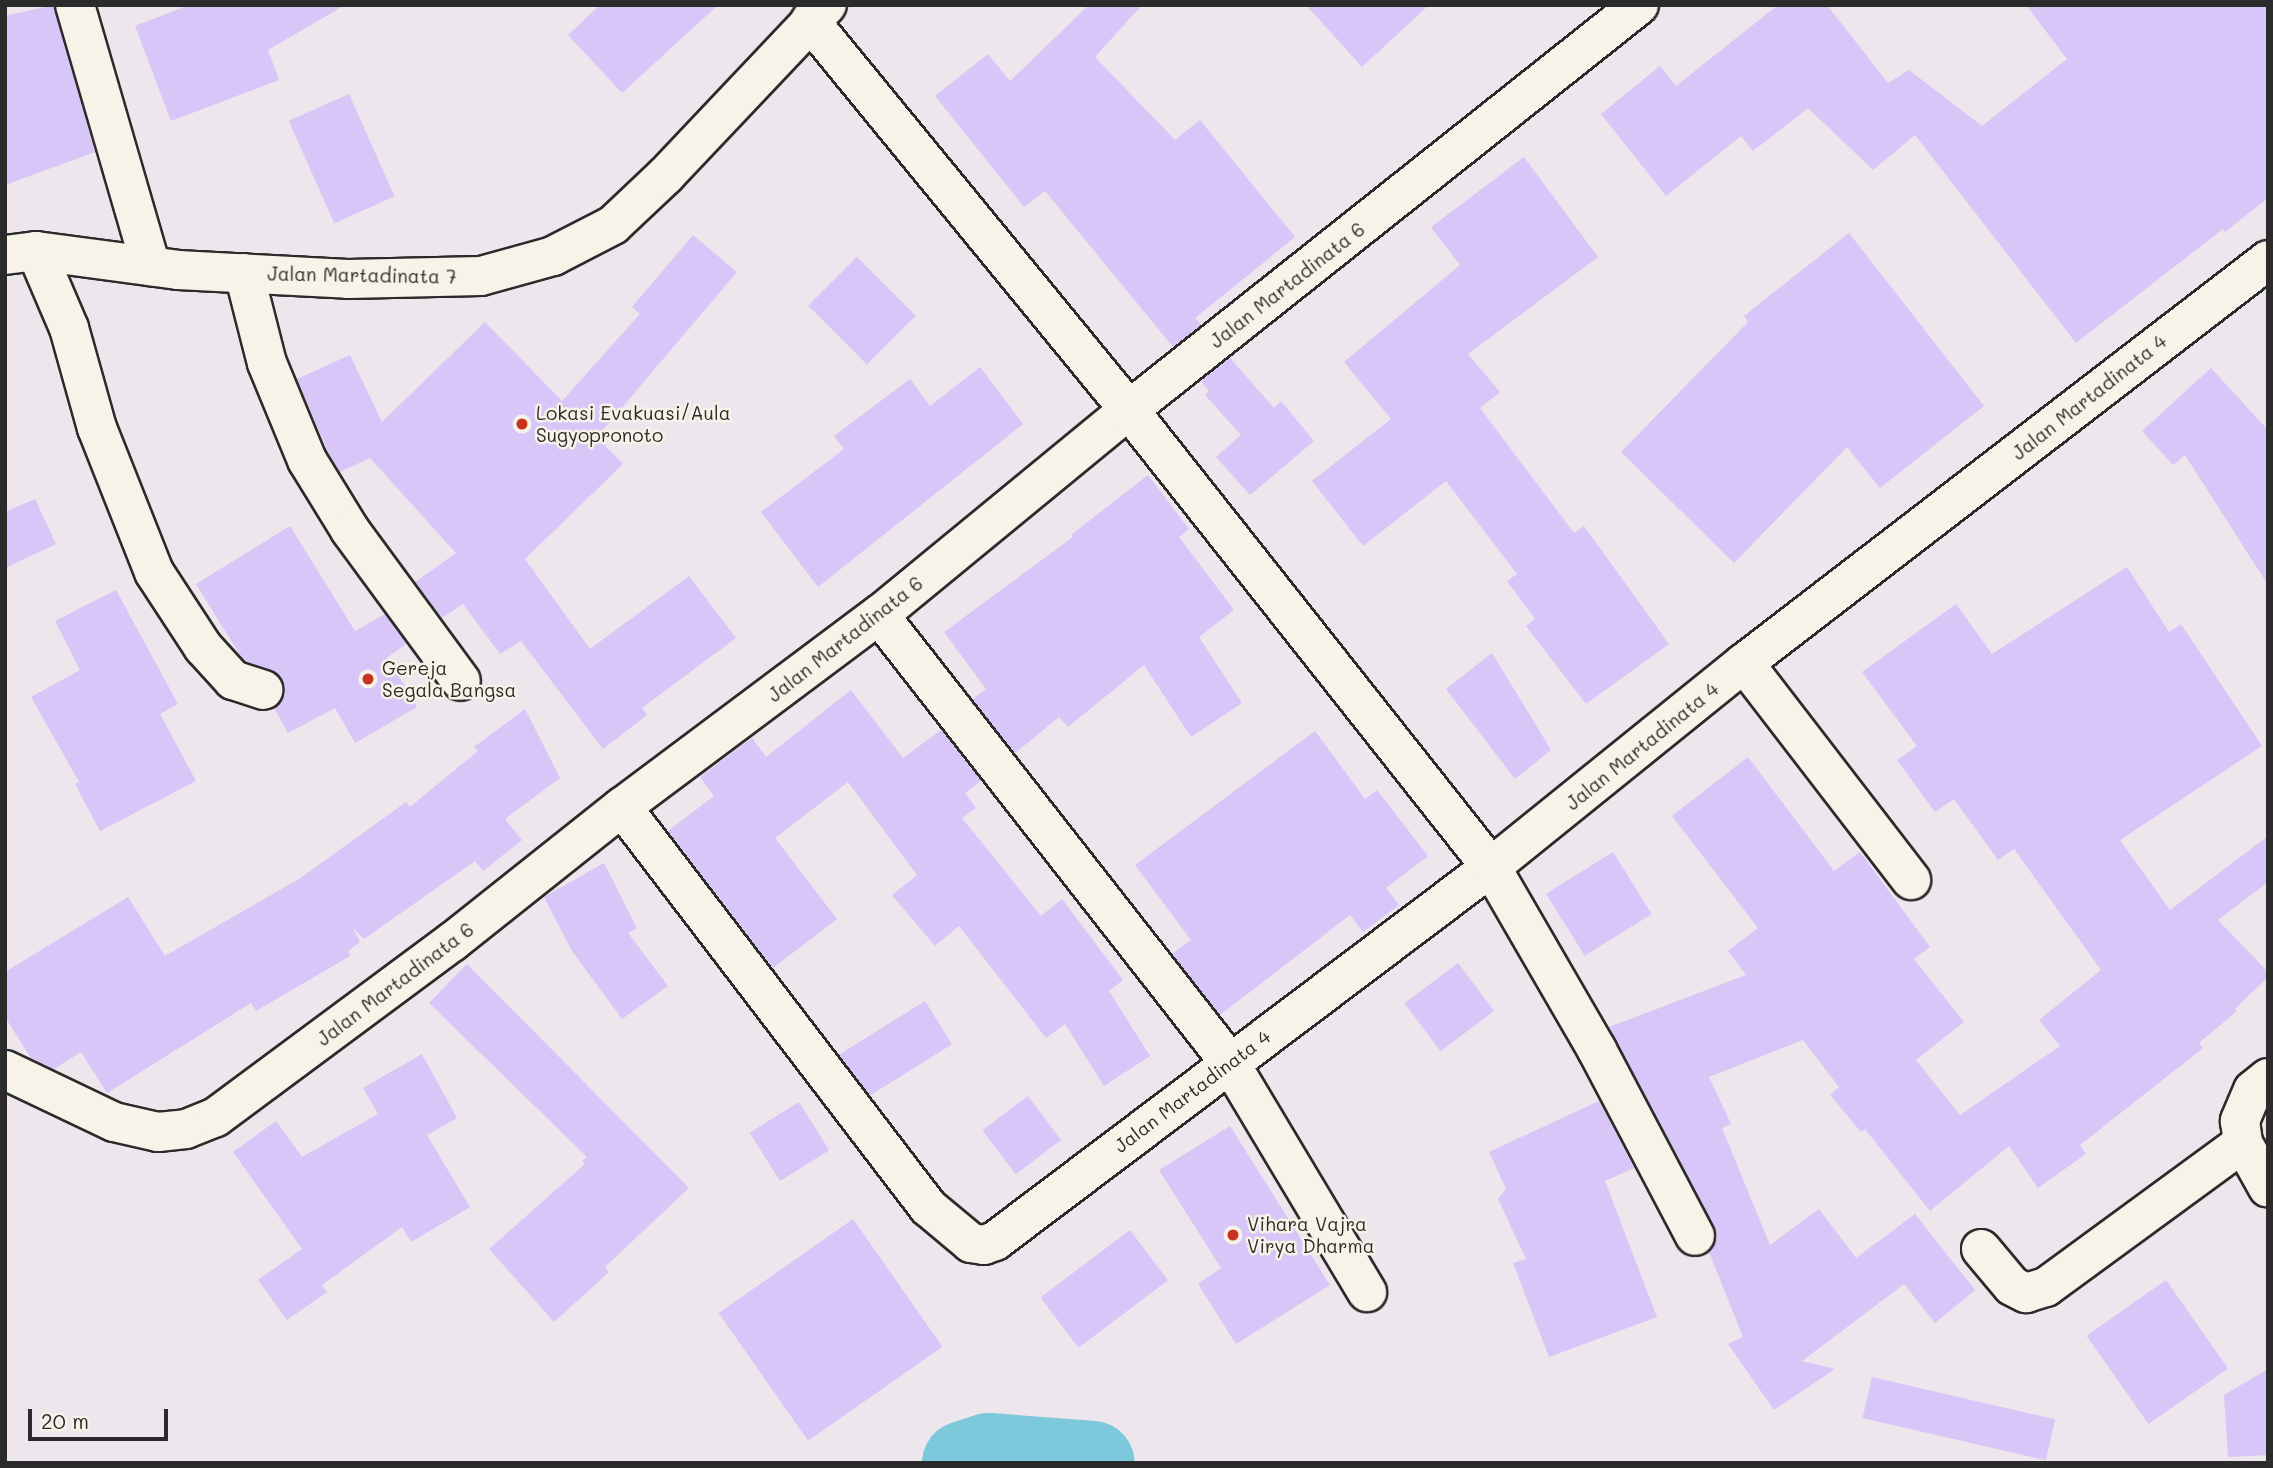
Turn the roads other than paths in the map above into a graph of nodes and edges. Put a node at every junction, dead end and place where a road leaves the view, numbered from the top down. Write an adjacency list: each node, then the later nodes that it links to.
1 (75, 5): 6 (street)
2 (1639, 5): 8 (street, Jalan Martadinata 6)
3 (818, 13): 7 (street, Jalan Martadinata 7); 8 (street)
4 (21, 253): 6 (street, Jalan Martadinata 7); 12 (street)
5 (2268, 260): 10 (street, Jalan Martadinata 4)
6 (151, 266): 7 (street, Jalan Martadinata 7)
7 (244, 273): 11 (street)
8 (1129, 410): 9 (street, Jalan Martadinata 6); 14 (street)
9 (879, 615): 13 (street, Jalan Martadinata 6); 16 (street)
10 (1744, 663): 14 (street, Jalan Martadinata 4); 15 (street)
11 (461, 681)
12 (263, 690)
13 (622, 807): 16 (street, Jalan Martadinata 4); 17 (street, Jalan Martadinata 6)
14 (1491, 867): 16 (street, Jalan Martadinata 4); 21 (street)
15 (1911, 880)
16 (1230, 1063): 23 (street)
17 (5, 1070)
18 (2268, 1077): 19 (street)
19 (2243, 1143): 20 (street); 22 (street)
20 (2268, 1188)
21 (1695, 1236)
22 (1981, 1249)
23 (1367, 1292)

